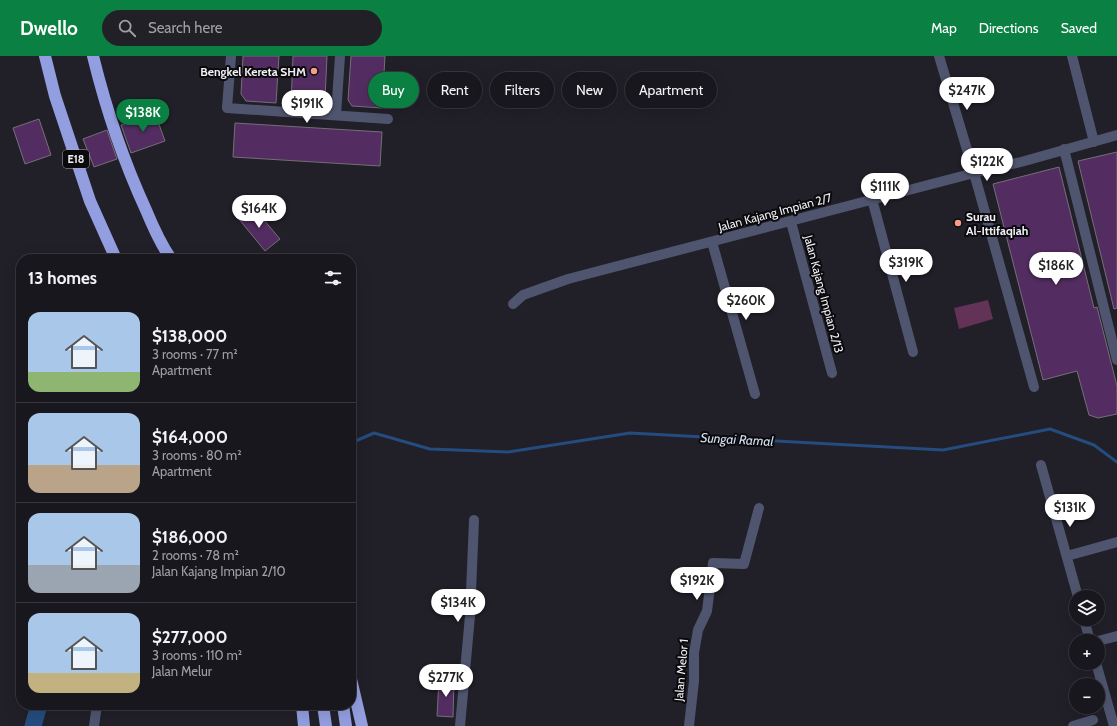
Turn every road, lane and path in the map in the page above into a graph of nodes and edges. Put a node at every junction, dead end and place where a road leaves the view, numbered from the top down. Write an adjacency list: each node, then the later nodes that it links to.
1 (45, 56): 16 (highway, E18)
2 (93, 56): 17 (highway)
3 (231, 56): 7 (street)
4 (340, 56): 7 (street)
5 (939, 56): 12 (street)
6 (1072, 56): 10 (street)
7 (336, 115): 8 (street)
8 (388, 119)
9 (1117, 135): 10 (street, Jalan Kajang Impian 2/7)
10 (1094, 142): 11 (street, Jalan Kajang Impian 2/7)
11 (1064, 150): 12 (street, Jalan Kajang Impian 2/7); 20 (street)
12 (974, 173): 13 (street, Jalan Kajang Impian 2/7); 22 (street)
13 (872, 200): 14 (street, Jalan Kajang Impian 2/7); 19 (street)
14 (791, 222): 15 (street, Jalan Kajang Impian 2/7); 21 (street, Jalan Kajang Impian 2/13)
15 (712, 242): 18 (street, Jalan Kajang Impian 2/7); 23 (street)
16 (114, 254)
17 (168, 254)
18 (513, 304)
19 (913, 352)
20 (1117, 360)
21 (832, 373)
22 (1034, 387)
23 (755, 394)
24 (1041, 465): 28 (street)
25 (758, 508): 45 (street, Jalan Melor 1)
26 (474, 520): 44 (street)
27 (1117, 542): 28 (street)
28 (1066, 556): 29 (street)
29 (1076, 590)
30 (1117, 636): 31 (street)
31 (1105, 640)
32 (1098, 670): 47 (street)
33 (356, 700): 43 (highway)
34 (96, 710): 39 (street)
35 (302, 710): 40 (highway)
36 (324, 710): 41 (highway)
37 (344, 710): 42 (highway)
38 (1093, 720): 46 (street)
39 (94, 726)
40 (304, 726)
41 (326, 726)
42 (346, 726)
43 (362, 726)
44 (460, 726)
45 (689, 726)
46 (1072, 726)
47 (1114, 726)

